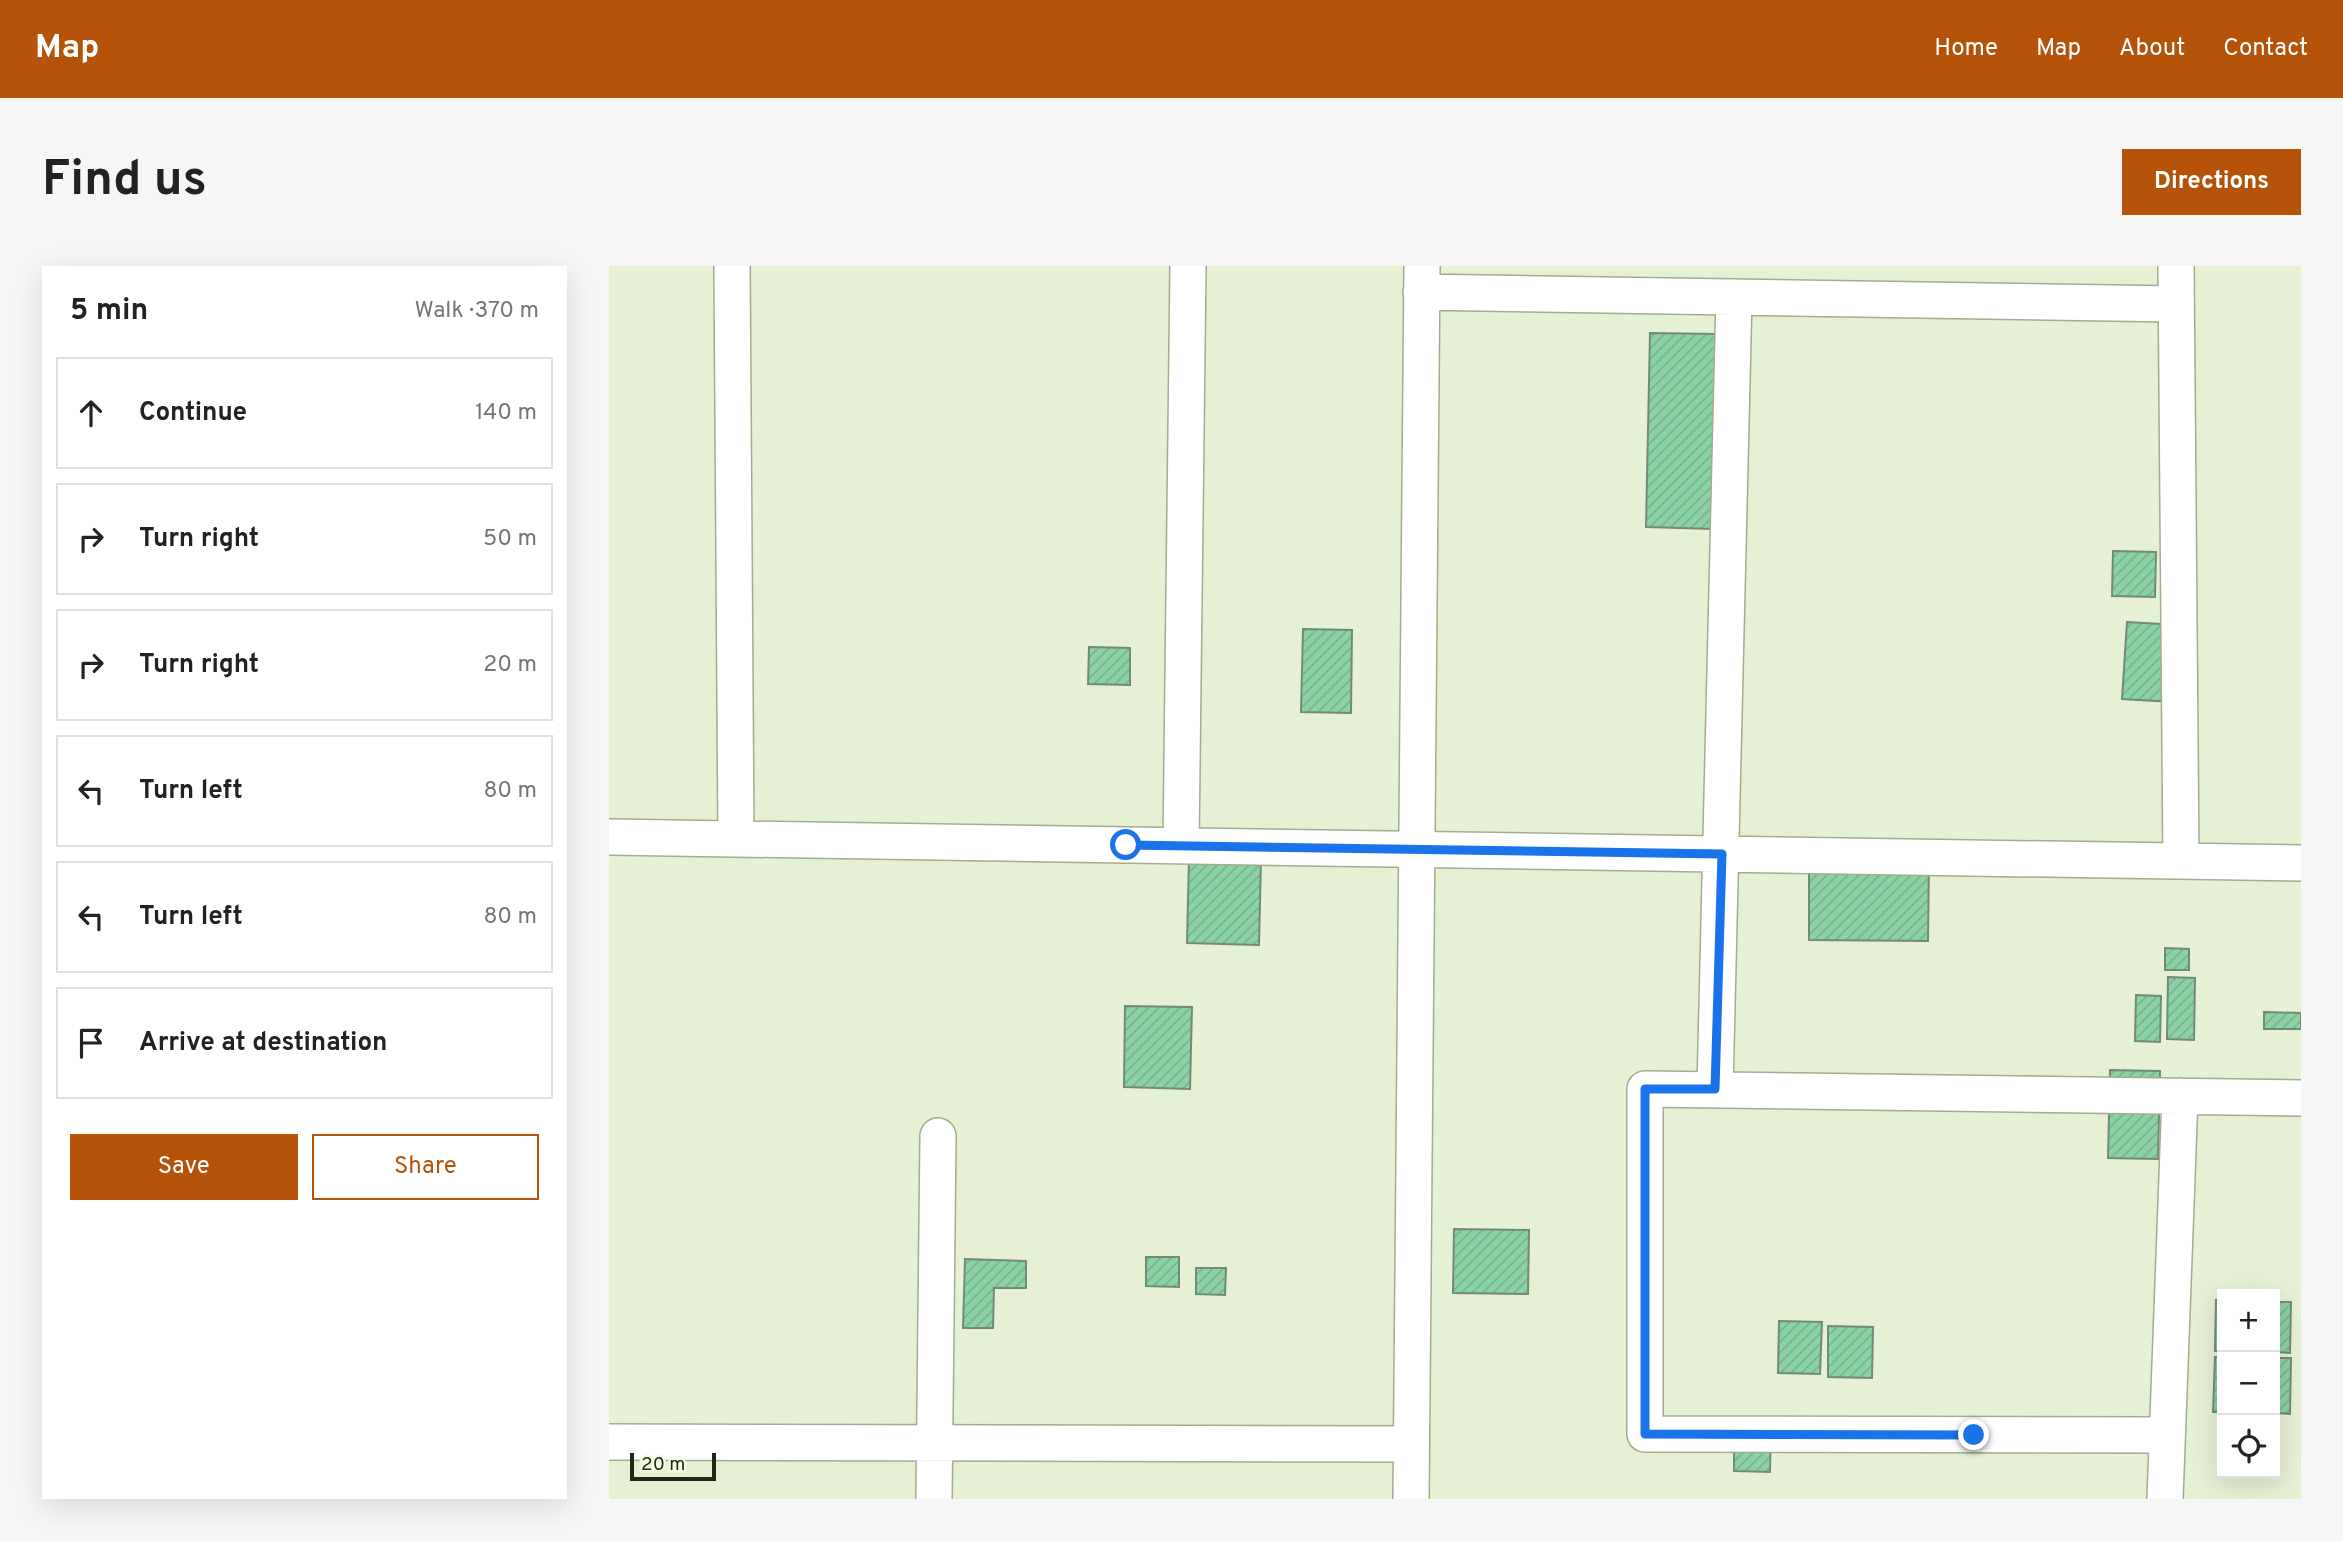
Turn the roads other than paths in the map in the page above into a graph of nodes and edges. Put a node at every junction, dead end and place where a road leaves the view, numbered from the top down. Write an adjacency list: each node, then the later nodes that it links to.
1 (732, 266): 8 (street)
2 (1188, 266): 9 (street)
3 (2176, 266): 6 (street)
4 (1422, 279): 5 (street); 10 (street)
5 (1734, 297): 6 (street); 11 (street)
6 (2176, 304): 12 (street)
7 (609, 837): 8 (street)
8 (736, 839): 9 (street)
9 (1181, 846): 10 (street)
10 (1417, 850): 11 (street); 21 (street)
11 (1722, 854): 12 (street); 14 (street)
12 (2181, 861): 13 (street)
13 (2301, 863)
14 (1715, 1089): 15 (street); 18 (street)
15 (2180, 1096): 16 (street); 18 (street)
16 (2301, 1098)
17 (938, 1136): 20 (street)
18 (2166, 1436): 24 (street)
19 (609, 1441): 20 (street)
20 (935, 1443): 21 (street); 22 (street)
21 (1411, 1444): 23 (street)
22 (934, 1499)
23 (1411, 1499)
24 (2165, 1499)

